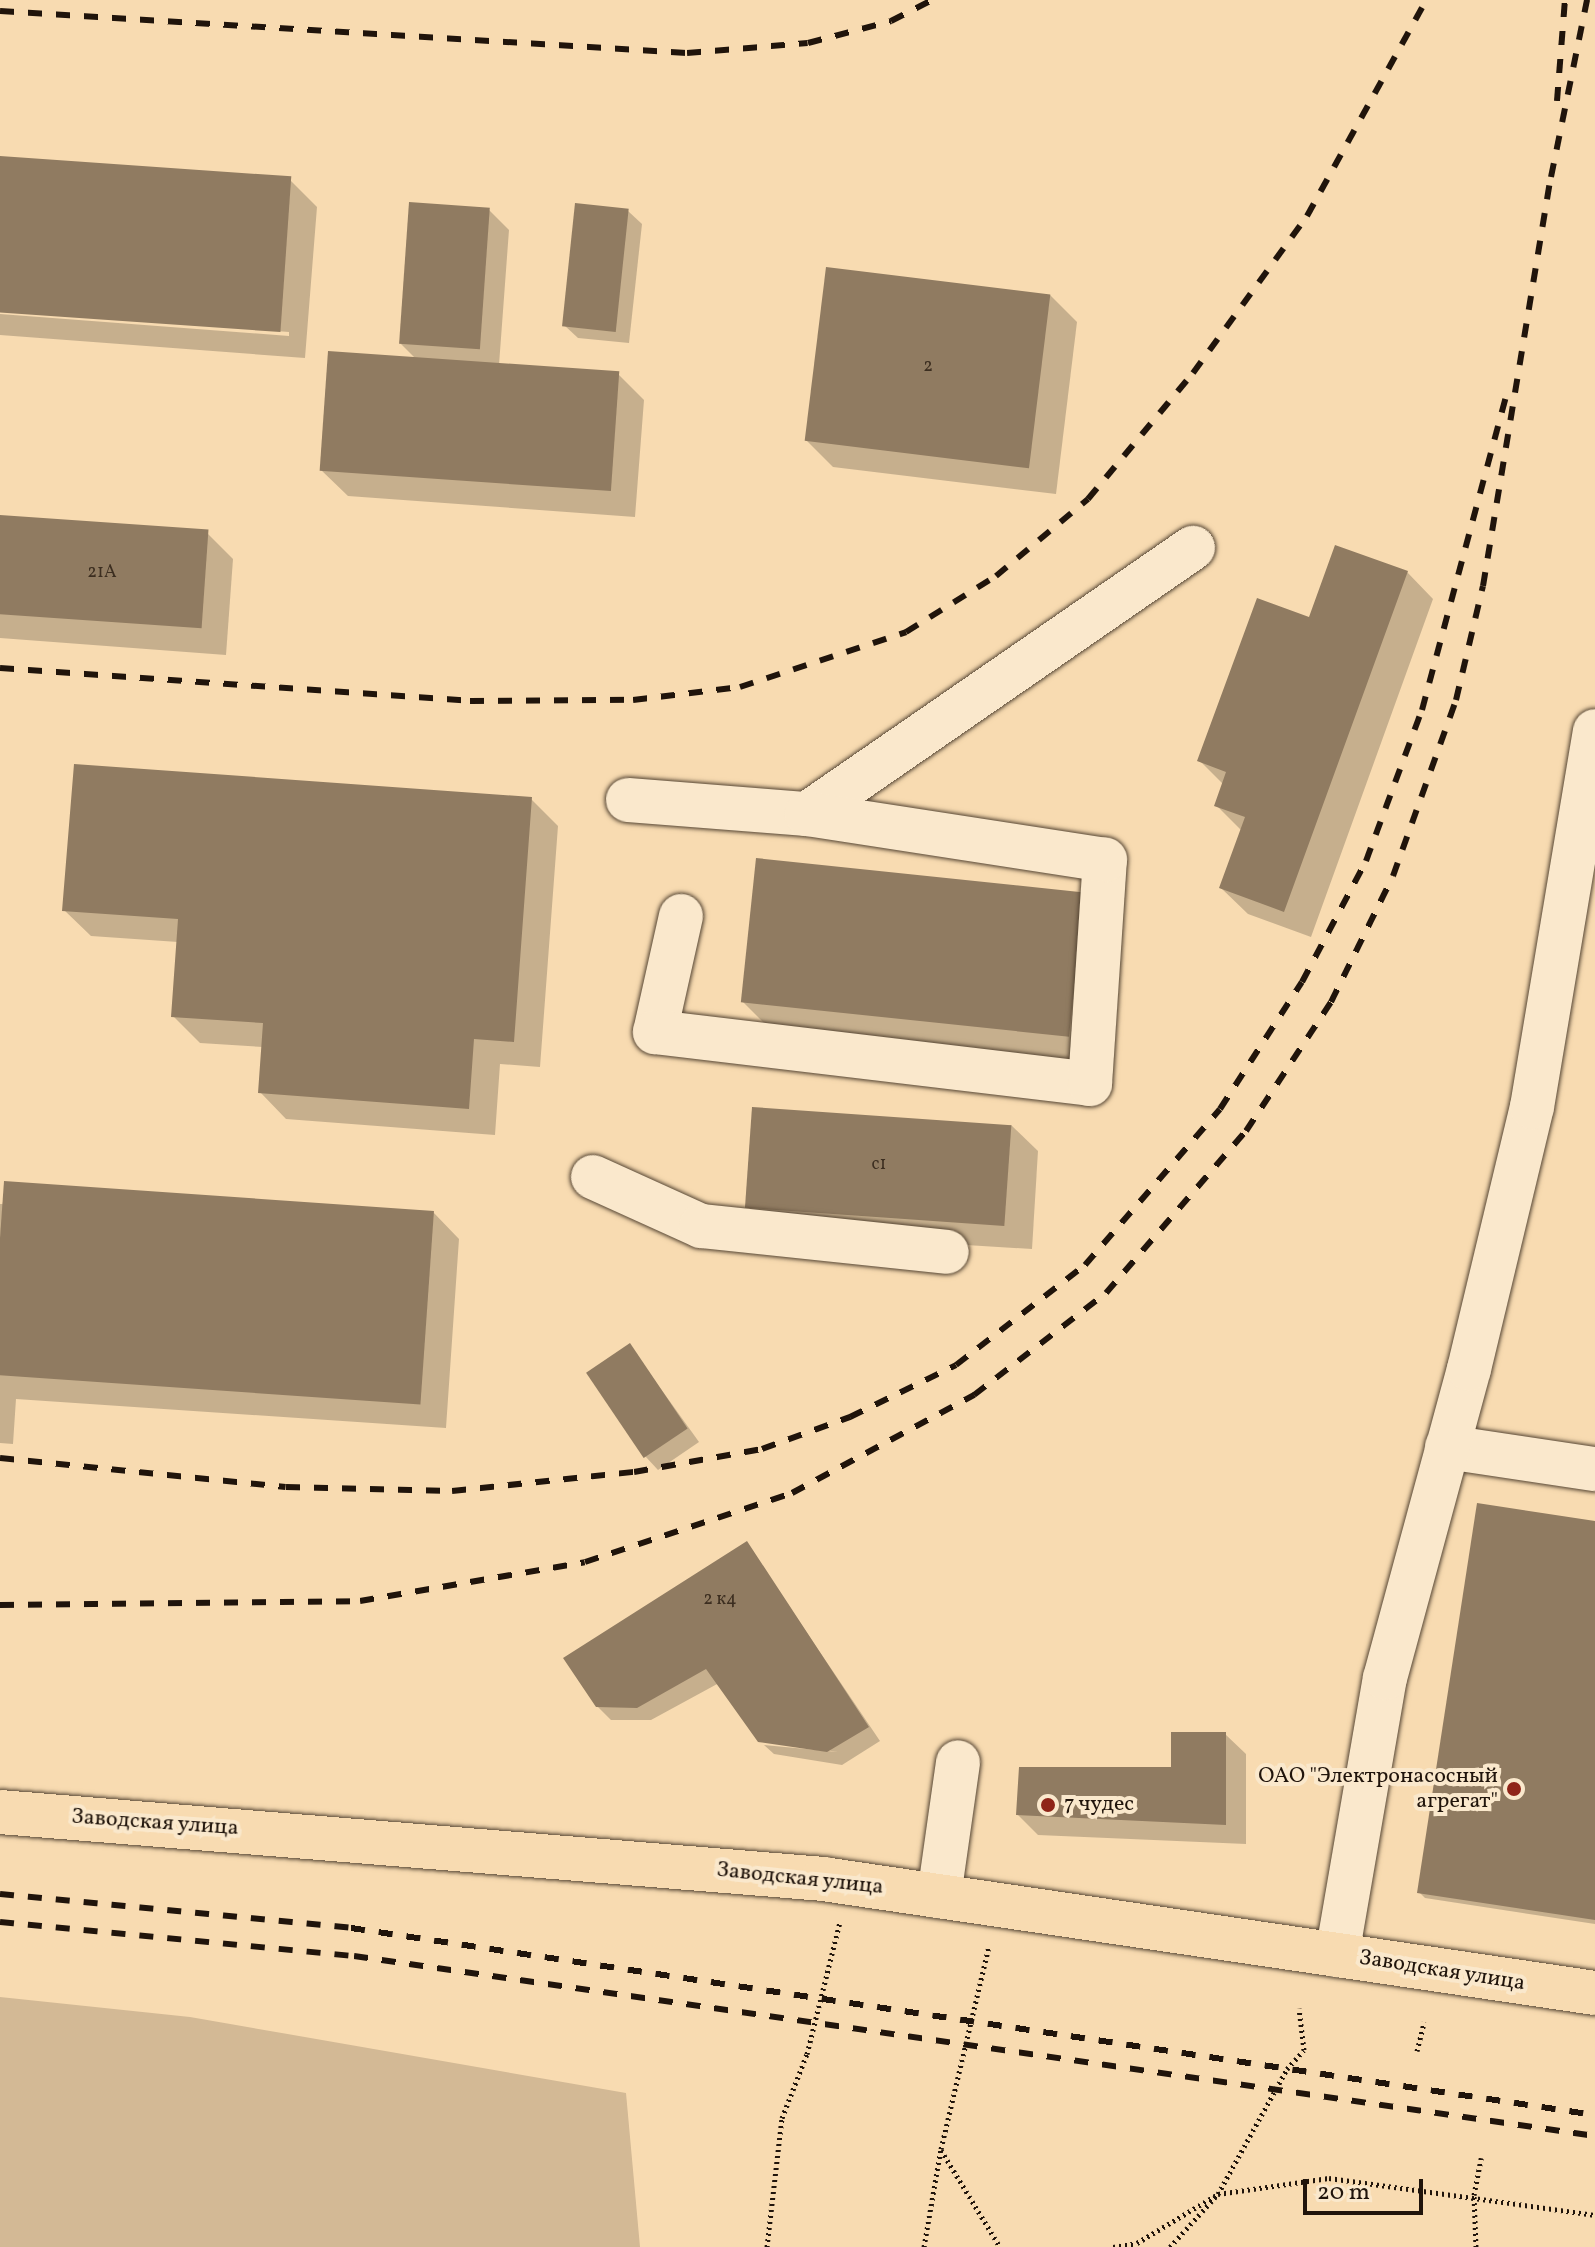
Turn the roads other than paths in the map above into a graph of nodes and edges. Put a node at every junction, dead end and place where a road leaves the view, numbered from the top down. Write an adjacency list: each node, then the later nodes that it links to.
1 (1193, 548): 4 (street)
2 (1595, 731): 8 (street)
3 (628, 800): 4 (street)
4 (807, 814): 5 (street)
5 (681, 916)
6 (593, 1177): 7 (street)
7 (947, 1252)
8 (1447, 1447): 9 (street); 13 (street)
9 (1595, 1469)
10 (958, 1762): 12 (street)
11 (0, 1812): 12 (main road, Заводская улица)
12 (939, 1896): 13 (main road, Заводская улица)
13 (1337, 1955): 14 (main road, Заводская улица)
14 (1595, 1993)

